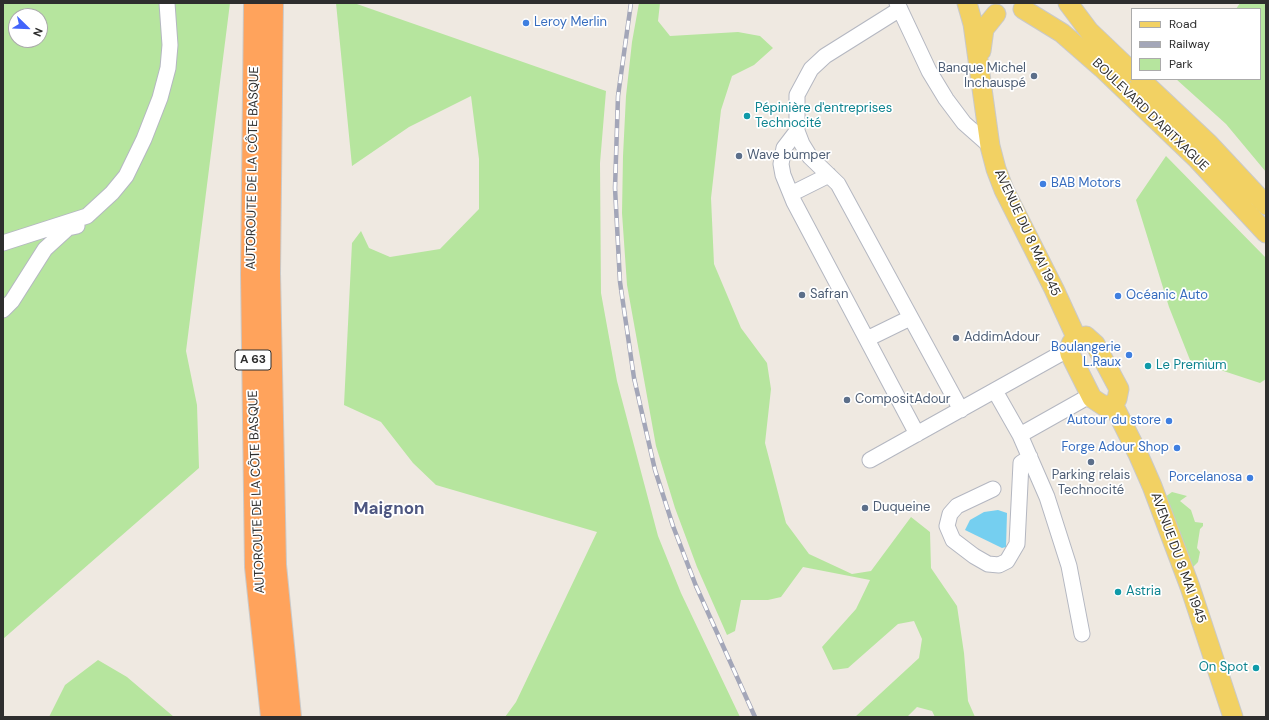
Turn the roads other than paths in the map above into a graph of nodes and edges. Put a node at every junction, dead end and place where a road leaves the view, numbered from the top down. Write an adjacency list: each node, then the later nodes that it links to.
1 (167, 3): 15 (street)
2 (255, 3): 34 (highway, AUTOROUTE DE LA CÔTE BASQUE / A 63)
3 (272, 3): 35 (highway, AUTOROUTE DE LA CÔTE BASQUE / A 63)
4 (968, 3): 8 (main road); 11 (main road, AVENUE DU 8 MAI 1945)
5 (1068, 3): 9 (main road, BOULEVARD D'ARITXAGUE)
6 (899, 6): 12 (street); 13 (street)
7 (1028, 6): 8 (main road); 18 (main road, BOULEVARD D'ARITXAGUE)
8 (996, 14): 11 (main road, AVENUE DU 8 MAI 1945)
9 (1131, 71)
10 (1141, 80): 17 (main road, BOULEVARD D'ARITXAGUE)
11 (982, 100): 13 (main road, AVENUE DU 8 MAI 1945)
12 (797, 131): 14 (street); 16 (street)
13 (990, 146): 23 (main road, AVENUE DU 8 MAI 1945)
14 (829, 175): 16 (street); 21 (street)
15 (112, 193): 19 (street); 20 (street)
16 (791, 194): 22 (street)
17 (1266, 205)
18 (1266, 233)
19 (3, 243)
20 (3, 310)
21 (910, 318): 22 (street); 27 (street)
22 (867, 339): 28 (street)
23 (1073, 344): 24 (street); 25 (main road, AVENUE DU 8 MAI 1945); 26 (main road)
24 (995, 391): 27 (street); 29 (street)
25 (1092, 398): 26 (main road); 29 (street)
26 (1113, 404): 36 (main road, AVENUE DU 8 MAI 1945)
27 (961, 410): 28 (street)
28 (917, 434): 31 (street)
29 (1020, 435): 30 (street)
30 (1030, 456): 32 (street); 33 (street)
31 (870, 460)
32 (993, 489)
33 (1082, 634)
34 (272, 717)
35 (290, 717)
36 (1233, 717)

